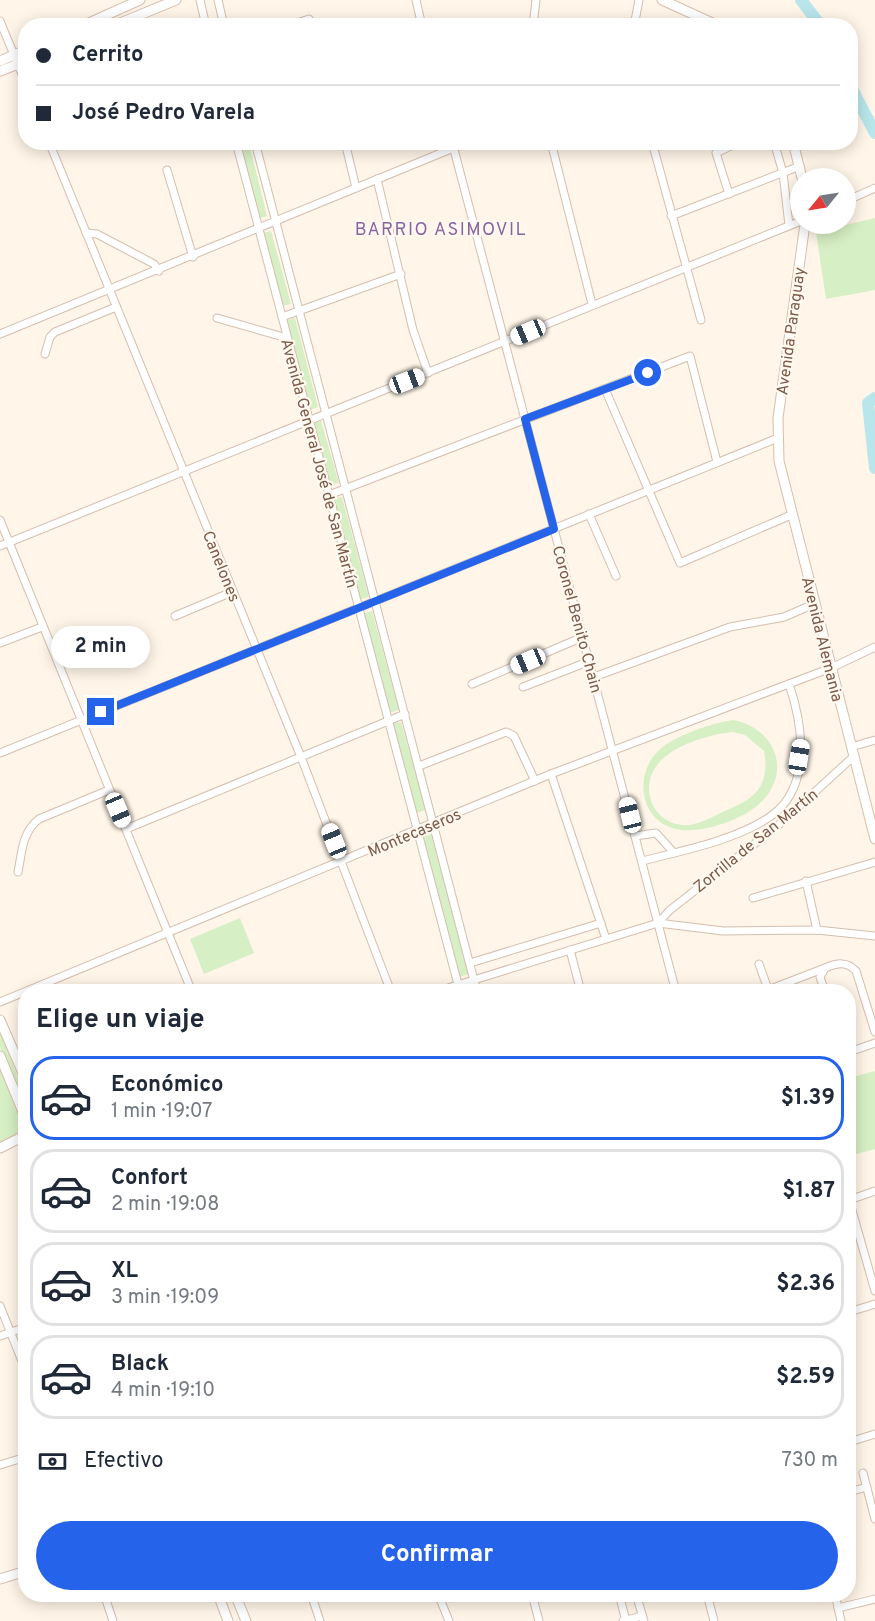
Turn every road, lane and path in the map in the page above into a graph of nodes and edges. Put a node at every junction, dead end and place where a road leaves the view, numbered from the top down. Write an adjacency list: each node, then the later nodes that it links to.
1 (140, 0): 9 (street)
2 (176, 0): 10 (street)
3 (200, 0): 11 (street)
4 (218, 0): 12 (street)
5 (416, 0): 13 (street)
6 (536, 0): 14 (street)
7 (639, 0): 15 (street)
8 (662, 0): 16 (street)
9 (100, 18)
10 (132, 18)
11 (204, 18)
12 (222, 18)
13 (420, 18)
14 (534, 18)
15 (636, 18)
16 (701, 18)
17 (0, 21): 18 (street)
18 (18, 58)
19 (18, 60): 20 (street)
20 (0, 61)
21 (18, 61): 22 (street)
22 (0, 71)
23 (52, 150): 46 (street, Canelones)
24 (238, 150): 45 (street, Avenida General José de San Martín)
25 (257, 150): 43 (street, Avenida General José de San Martín)
26 (347, 150): 38 (street)
27 (442, 150): 37 (street)
28 (454, 150): 61 (street, Coronel Benito Chain)
29 (553, 150): 53 (street)
30 (654, 150): 42 (street)
31 (722, 150): 40 (street)
32 (776, 150): 36 (street)
33 (795, 150): 34 (street)
34 (800, 166): 36 (street)
35 (167, 170): 48 (street)
36 (783, 173): 40 (street); 44 (street)
37 (377, 179): 38 (street); 51 (street)
38 (356, 188): 43 (street)
39 (875, 188): 41 (street)
40 (729, 194): 42 (street)
41 (856, 197)
42 (671, 216): 49 (street)
43 (277, 223): 45 (street); 55 (street, Avenida General José de San Martín)
44 (789, 225): 49 (street)
45 (258, 230): 48 (street); 56 (street, Avenida General José de San Martín)
46 (86, 233): 50 (street); 52 (street, Canelones)
47 (804, 234): 68 (street, Avenida Paraguay)
48 (193, 257): 50 (street)
49 (685, 268): 53 (street); 58 (street)
50 (159, 271): 52 (street)
51 (401, 274): 55 (street); 63 (street)
52 (110, 291): 54 (street, Canelones); 59 (street)
53 (592, 304): 61 (street)
54 (116, 308): 62 (street); 70 (street, Canelones)
55 (298, 310): 56 (street); 65 (street, Avenida General José de San Martín)
56 (282, 317): 60 (street, Avenida General José de San Martín)
57 (217, 318): 60 (street)
58 (701, 320)
59 (0, 334)
60 (287, 338): 67 (street, Avenida General José de San Martín)
61 (506, 342): 63 (street); 66 (street, Coronel Benito Chain)
62 (45, 354)
63 (428, 373): 65 (street)
64 (605, 389): 66 (street); 69 (street); 72 (street)
65 (324, 413): 67 (street); 71 (street, Avenida General José de San Martín)
66 (525, 419): 71 (street); 77 (street, Coronel Benito Chain)
67 (308, 420): 70 (street); 73 (street, Avenida General José de San Martín)
68 (778, 438): 69 (street); 75 (street, Avenida Alemania)
69 (717, 462): 72 (street)
70 (184, 471): 78 (street); 81 (street, Canelones)
71 (347, 489): 73 (street); 82 (street, Avenida General José de San Martín)
72 (648, 490): 74 (street); 75 (street)
73 (329, 495): 84 (street, Avenida General José de San Martín)
74 (590, 514): 77 (street); 80 (street)
75 (791, 515): 83 (street, Avenida Alemania)
76 (0, 520): 78 (street)
77 (554, 529): 82 (street); 87 (street, Coronel Benito Chain)
78 (9, 543): 79 (street); 86 (street)
79 (0, 546)
80 (616, 576)
81 (232, 592): 85 (street); 90 (street, Canelones)
82 (375, 602): 84 (street); 97 (street, Avenida General José de San Martín)
83 (814, 604): 92 (street, Avenida Alemania); 93 (street)
84 (358, 608): 90 (street); 99 (street, Avenida General José de San Martín)
85 (175, 616)
86 (42, 627): 88 (street); 98 (street)
87 (583, 637): 91 (street, Coronel Benito Chain); 94 (street)
88 (0, 643)
89 (875, 647): 92 (street, Montecaseros)
90 (255, 650): 98 (street); 104 (street, Canelones)
91 (590, 661): 93 (street, Coronel Benito Chain); 96 (street)
92 (831, 668): 95 (street, Montecaseros); 101 (street, Avenida Alemania)
93 (594, 677): 102 (street, Coronel Benito Chain)
94 (472, 684)
95 (789, 684): 102 (street, Montecaseros); 115 (street)
96 (523, 687)
97 (405, 714): 99 (street); 106 (street, Avenida General José de San Martín)
98 (79, 720): 103 (street); 109 (street)
99 (388, 721): 104 (street); 112 (street, Avenida General José de San Martín)
100 (875, 740): 101 (street)
101 (851, 747): 105 (street, Avenida Alemania)
102 (614, 752): 107 (street, Montecaseros); 113 (street, Coronel Benito Chain)
103 (0, 753)
104 (301, 757): 111 (street); 117 (street, Canelones)
105 (853, 757): 114 (street, Avenida Alemania); 123 (street, Zorrilla de San Martín)
106 (419, 766): 108 (street); 110 (street, Avenida General José de San Martín)
107 (551, 774): 108 (street, Montecaseros); 122 (street)
108 (535, 781): 110 (street, Montecaseros)
109 (109, 790): 111 (street); 119 (street)
110 (434, 824): 112 (street, Montecaseros); 129 (street, Avenida General José de San Martín)
111 (126, 829): 125 (street)
112 (416, 831): 117 (street, Montecaseros); 136 (street, Avenida General José de San Martín)
113 (635, 836): 115 (street); 116 (street, Coronel Benito Chain)
114 (875, 839)
115 (674, 853): 116 (street)
116 (642, 861): 123 (street, Coronel Benito Chain)
117 (343, 862): 125 (street, Montecaseros); 135 (street, Canelones)
118 (875, 862): 120 (street)
119 (18, 872)
120 (806, 881): 121 (street); 124 (street)
121 (753, 898)
122 (601, 923): 127 (street); 129 (street)
123 (658, 923): 124 (street, Zorrilla de San Martín); 127 (street, Zorrilla de San Martín); 140 (street, Coronel Benito Chain)
124 (817, 930): 126 (street, Zorrilla de San Martín)
125 (167, 933): 133 (street, Montecaseros); 134 (street)
126 (875, 936)
127 (606, 939): 128 (street, Zorrilla de San Martín)
128 (570, 950): 132 (street, Zorrilla de San Martín); 139 (street)
129 (470, 963): 132 (street, Avenida General José de San Martín)
130 (759, 964): 141 (street)
131 (825, 968): 142 (street); 143 (street); 147 (street)
132 (474, 979): 137 (street, Zorrilla de San Martín); 138 (street, Avenida General José de San Martín)
133 (44, 984)
134 (189, 984)
135 (388, 984)
136 (458, 984)
137 (466, 984)
138 (475, 984)
139 (579, 984)
140 (674, 984)
141 (766, 984)
142 (786, 984)
143 (822, 984)
144 (18, 995): 145 (street, Montecaseros)
145 (0, 1002)
146 (0, 1020): 151 (street)
147 (875, 1032)
148 (875, 1043): 149 (street)
149 (856, 1050)
150 (0, 1056): 152 (street)
151 (18, 1062)
152 (18, 1100)
153 (18, 1139): 154 (street)
154 (0, 1148)
155 (875, 1191): 156 (street)
156 (856, 1198)
157 (856, 1224): 158 (street)
158 (875, 1291)
159 (875, 1304): 161 (street)
160 (0, 1306): 163 (street)
161 (856, 1310)
162 (18, 1330): 163 (street)
163 (10, 1332): 164 (street); 165 (street)
164 (0, 1336)
165 (18, 1352)
166 (875, 1434): 167 (street)
167 (856, 1440)
168 (18, 1460): 169 (street)
169 (0, 1466)
170 (863, 1473): 171 (street)
171 (867, 1487): 172 (street); 173 (street)
172 (856, 1490)
173 (875, 1519)
174 (18, 1573): 175 (street)
175 (0, 1579)
176 (875, 1599): 187 (street)
177 (107, 1602): 189 (street)
178 (221, 1602): 190 (street)
179 (238, 1602): 191 (street)
180 (314, 1602): 192 (street)
181 (441, 1602): 193 (street)
182 (534, 1602): 194 (street)
183 (621, 1602): 195 (street)
184 (638, 1602): 188 (street)
185 (708, 1602): 196 (street)
186 (837, 1602): 187 (street)
187 (838, 1608): 197 (street)
188 (643, 1619): 195 (street)
189 (113, 1621)
190 (228, 1621)
191 (246, 1621)
192 (320, 1621)
193 (448, 1621)
194 (539, 1621)
195 (625, 1621)
196 (714, 1621)
197 (841, 1621)

